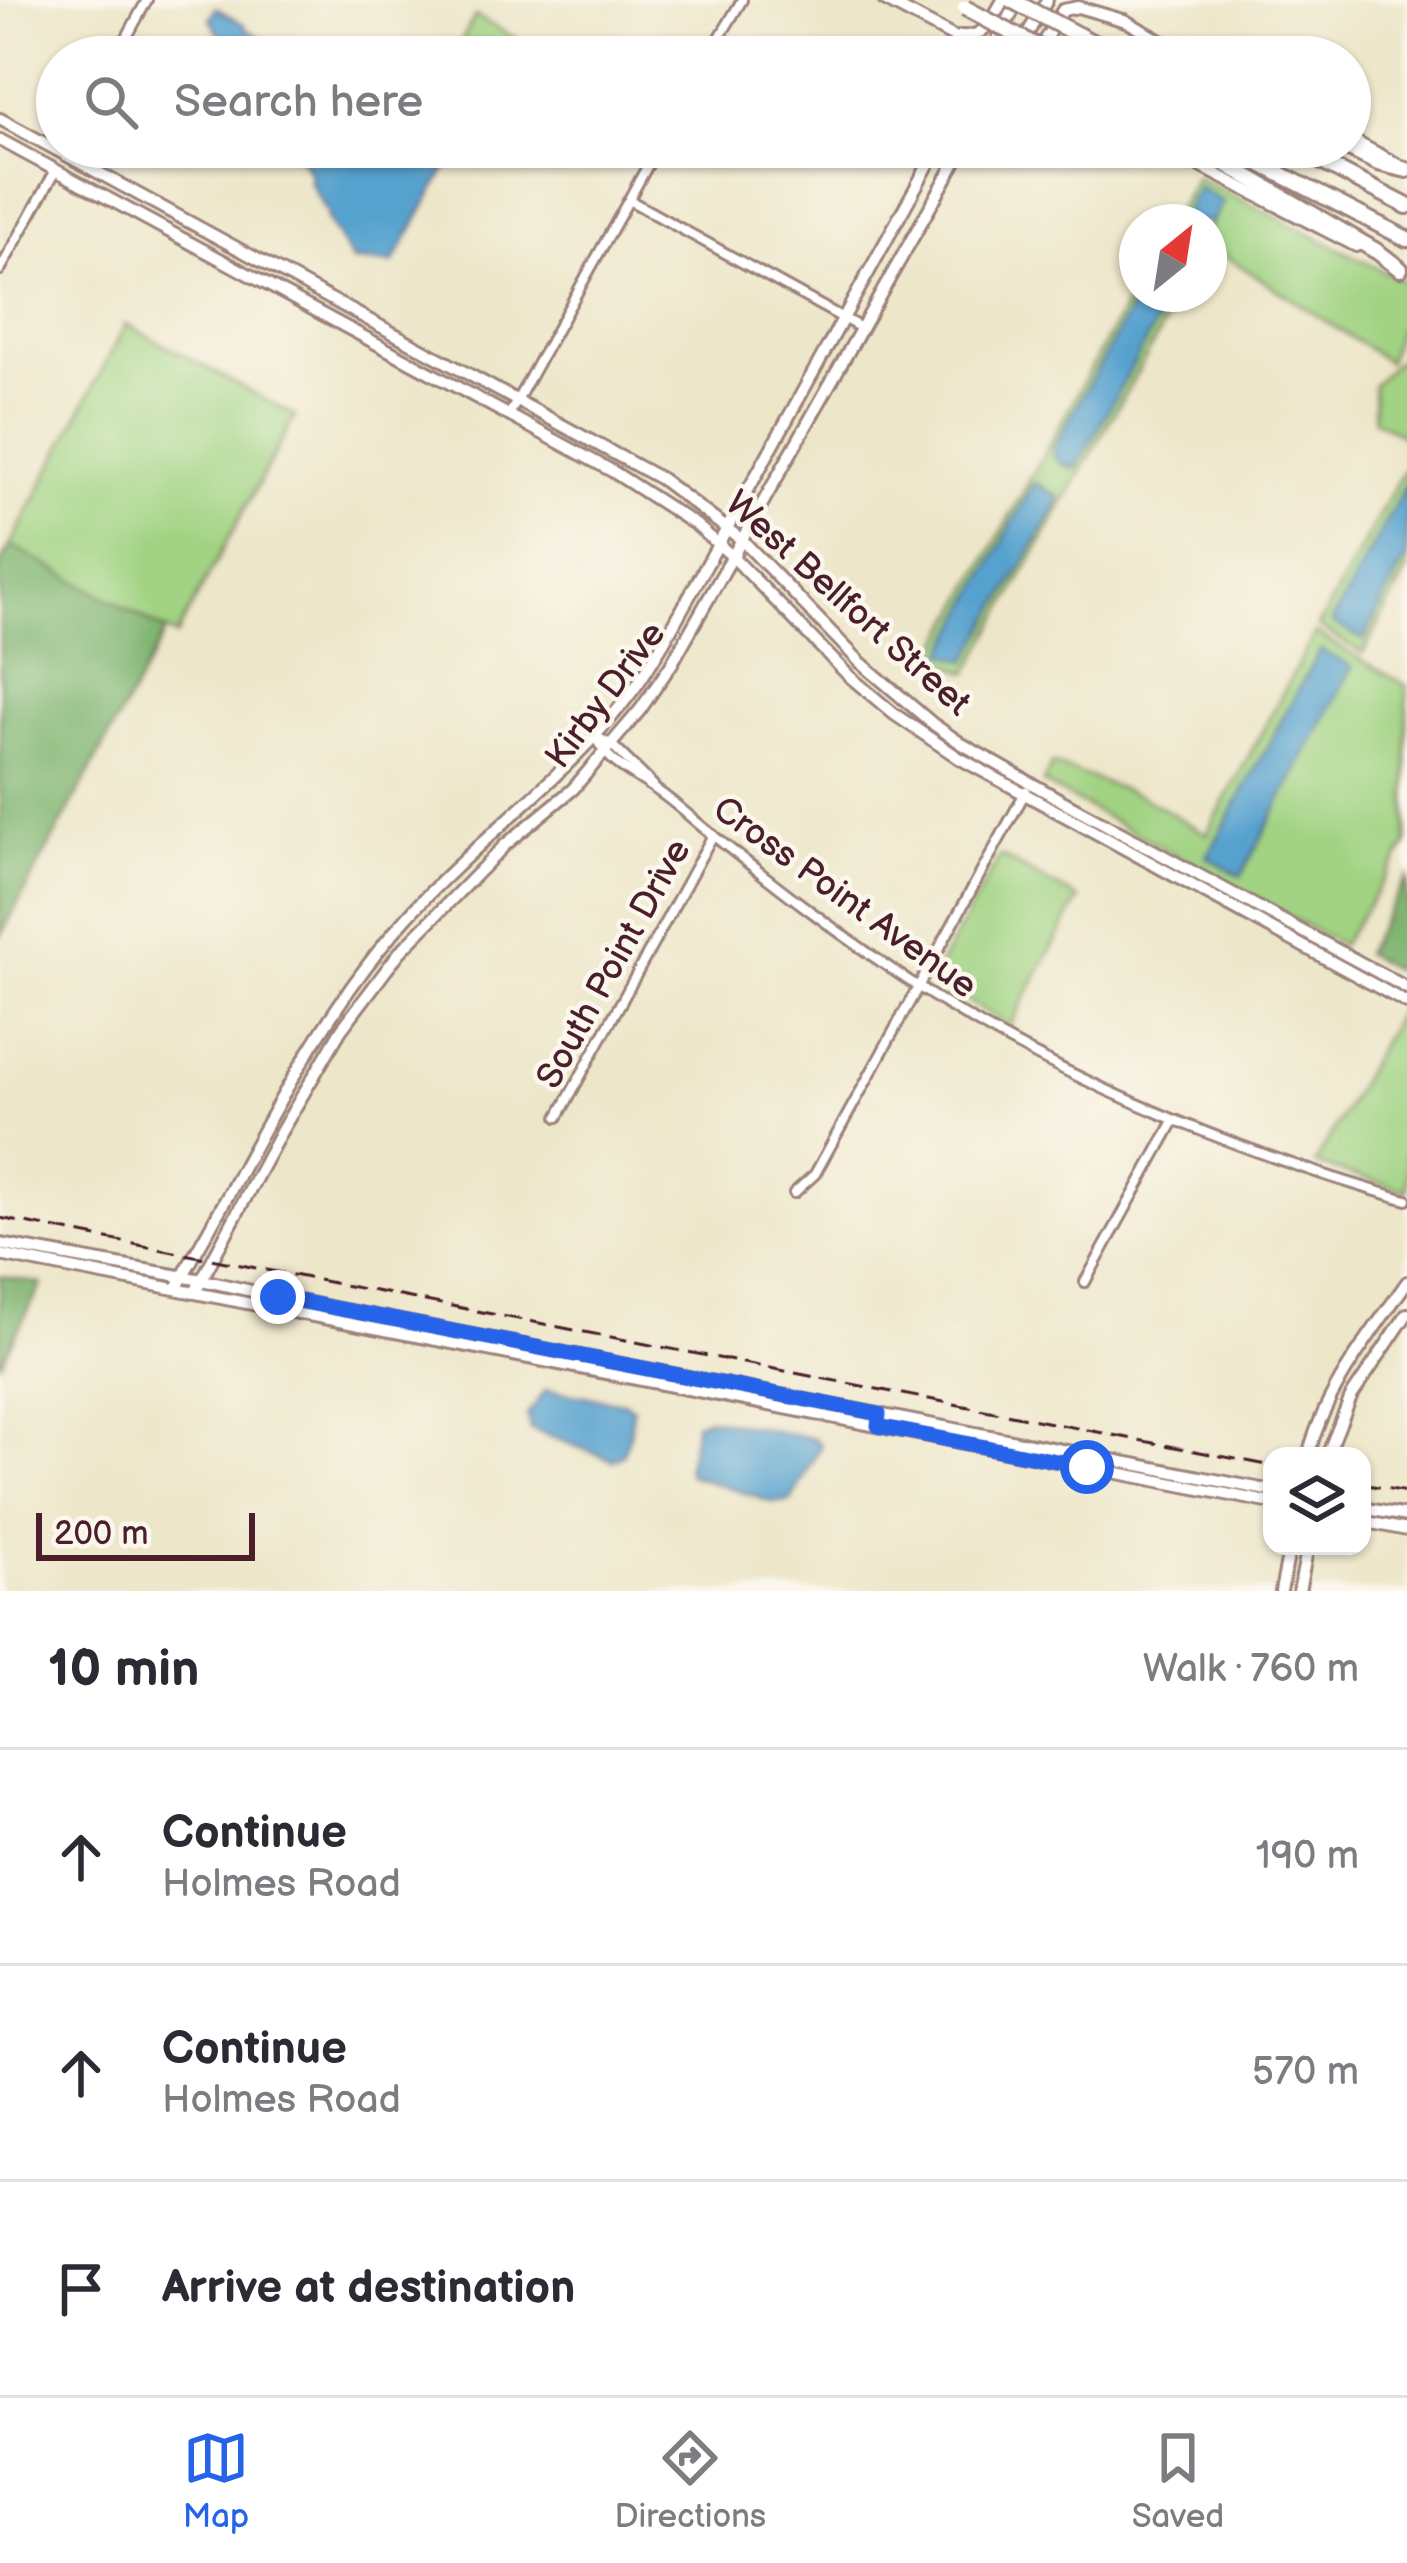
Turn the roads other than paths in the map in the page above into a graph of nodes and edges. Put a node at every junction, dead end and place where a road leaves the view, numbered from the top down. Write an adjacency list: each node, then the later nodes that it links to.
1 (147, 0): 10 (street)
2 (742, 0): 11 (street)
3 (884, 0): 9 (main road)
4 (949, 0): 16 (highway, bridge)
5 (1011, 0): 14 (main road); 15 (main road); 19 (highway, bridge)
6 (1047, 0): 17 (main road)
7 (1087, 1): 8 (main road)
8 (1126, 21): 18 (main road); 20 (main road)
9 (952, 34): 12 (main road); 13 (main road)
10 (127, 36)
11 (721, 36)
12 (955, 36)
13 (963, 36)
14 (970, 36)
15 (997, 36)
16 (1018, 36)
17 (1026, 36)
18 (1047, 36)
19 (1080, 36)
20 (1153, 36)
21 (0, 119): 22 (main road, West Bellfort Street)
22 (36, 136)
23 (0, 140): 24 (main road); 26 (main road, West Bellfort Street)
24 (36, 150)
25 (1371, 150): 39 (main road)
26 (36, 159)
27 (1371, 160): 39 (highway)
28 (52, 168): 40 (main road, West Bellfort Street)
29 (61, 168): 40 (main road)
30 (79, 168): 41 (main road)
31 (94, 168): 41 (main road, West Bellfort Street)
32 (647, 168): 44 (street)
33 (928, 168): 42 (main road, Kirby Drive)
34 (952, 168): 43 (main road, Kirby Drive)
35 (1204, 168): 50 (main road)
36 (1233, 168): 50 (highway)
37 (1269, 168): 47 (highway)
38 (1334, 168): 45 (highway)
39 (1407, 169)
40 (56, 170): 48 (main road, West Bellfort Street); 49 (street)
41 (107, 177): 46 (main road, West Bellfort Street)
42 (923, 178): 43 (main road); 53 (main road, Kirby Drive)
43 (941, 188): 54 (main road, Kirby Drive)
44 (629, 200): 53 (street); 57 (street)
45 (1407, 206)
46 (220, 238): 48 (main road); 51 (main road, West Bellfort Street)
47 (1407, 239)
48 (211, 254): 52 (main road, West Bellfort Street)
49 (0, 270)
50 (1403, 271)
51 (314, 289): 52 (main road); 55 (main road, West Bellfort Street)
52 (306, 305): 56 (main road, West Bellfort Street)
53 (844, 319): 54 (street); 61 (main road, Kirby Drive)
54 (861, 328): 62 (main road, Kirby Drive)
55 (407, 339): 56 (main road); 57 (main road, West Bellfort Street)
56 (398, 355): 58 (main road, West Bellfort Street)
57 (518, 399): 58 (street); 59 (main road, West Bellfort Street)
58 (509, 415): 60 (main road, West Bellfort Street)
59 (623, 456): 60 (main road); 61 (main road, West Bellfort Street)
60 (612, 471): 63 (main road, West Bellfort Street)
61 (726, 527): 62 (main road, West Bellfort Street); 63 (main road, Kirby Drive)
62 (742, 540): 64 (main road, Kirby Drive); 67 (main road, West Bellfort Street)
63 (718, 544): 64 (main road, West Bellfort Street); 69 (main road, Kirby Drive)
64 (732, 556): 65 (main road, West Bellfort Street); 66 (main road, Kirby Drive)
65 (754, 579): 66 (main road); 68 (main road, West Bellfort Street)
66 (717, 582): 70 (main road, Kirby Drive)
67 (860, 662): 68 (main road); 71 (main road, West Bellfort Street)
68 (849, 676): 71 (main road, West Bellfort Street)
69 (594, 736): 70 (street, Cross Point Avenue); 72 (main road, Kirby Drive)
70 (608, 750): 73 (street, Cross Point Avenue); 74 (main road, Kirby Drive)
71 (1028, 788): 77 (street); 78 (main road, West Bellfort Street); 80 (main road, West Bellfort Street)
72 (492, 832): 74 (main road); 75 (main road, Kirby Drive)
73 (713, 836): 77 (street, Cross Point Avenue); 82 (street, South Point Drive)
74 (505, 845): 76 (main road, Kirby Drive)
75 (406, 918): 76 (main road); 79 (main road, Kirby Drive)
76 (420, 930): 81 (main road, Kirby Drive)
77 (918, 987): 83 (street, Cross Point Avenue); 86 (street)
78 (1407, 988)
79 (345, 994): 81 (main road); 84 (main road, Kirby Drive)
80 (1407, 1003)
81 (360, 1005): 85 (main road, Kirby Drive)
82 (558, 1117)
83 (1174, 1121): 87 (street, Cross Point Avenue); 92 (street)
84 (268, 1122): 85 (main road); 91 (main road, Kirby Drive)
85 (283, 1130): 90 (main road, Kirby Drive)
86 (794, 1193)
87 (1407, 1200)
88 (0, 1244): 91 (main road)
89 (0, 1255): 91 (main road)
90 (202, 1280): 91 (main road); 94 (main road, Kirby Drive); 97 (main road)
91 (180, 1282): 94 (main road)
92 (1085, 1282)
93 (1407, 1282): 95 (main road)
94 (195, 1292): 97 (main road)
95 (1386, 1312): 96 (main road); 98 (main road)
96 (1404, 1318): 99 (main road)
97 (372, 1322): 102 (main road)
98 (1335, 1388): 99 (main road); 100 (main road)
99 (1351, 1397): 101 (main road)
100 (1311, 1447)
101 (1331, 1447)
102 (1089, 1461): 103 (main road); 104 (main road)
103 (1263, 1490)
104 (1263, 1501)
105 (1371, 1510): 106 (main road)
106 (1407, 1516)
107 (1371, 1523): 108 (main road)
108 (1407, 1530)
109 (1288, 1555): 111 (main road)
110 (1306, 1555): 112 (main road)
111 (1281, 1591)
112 (1299, 1591)

